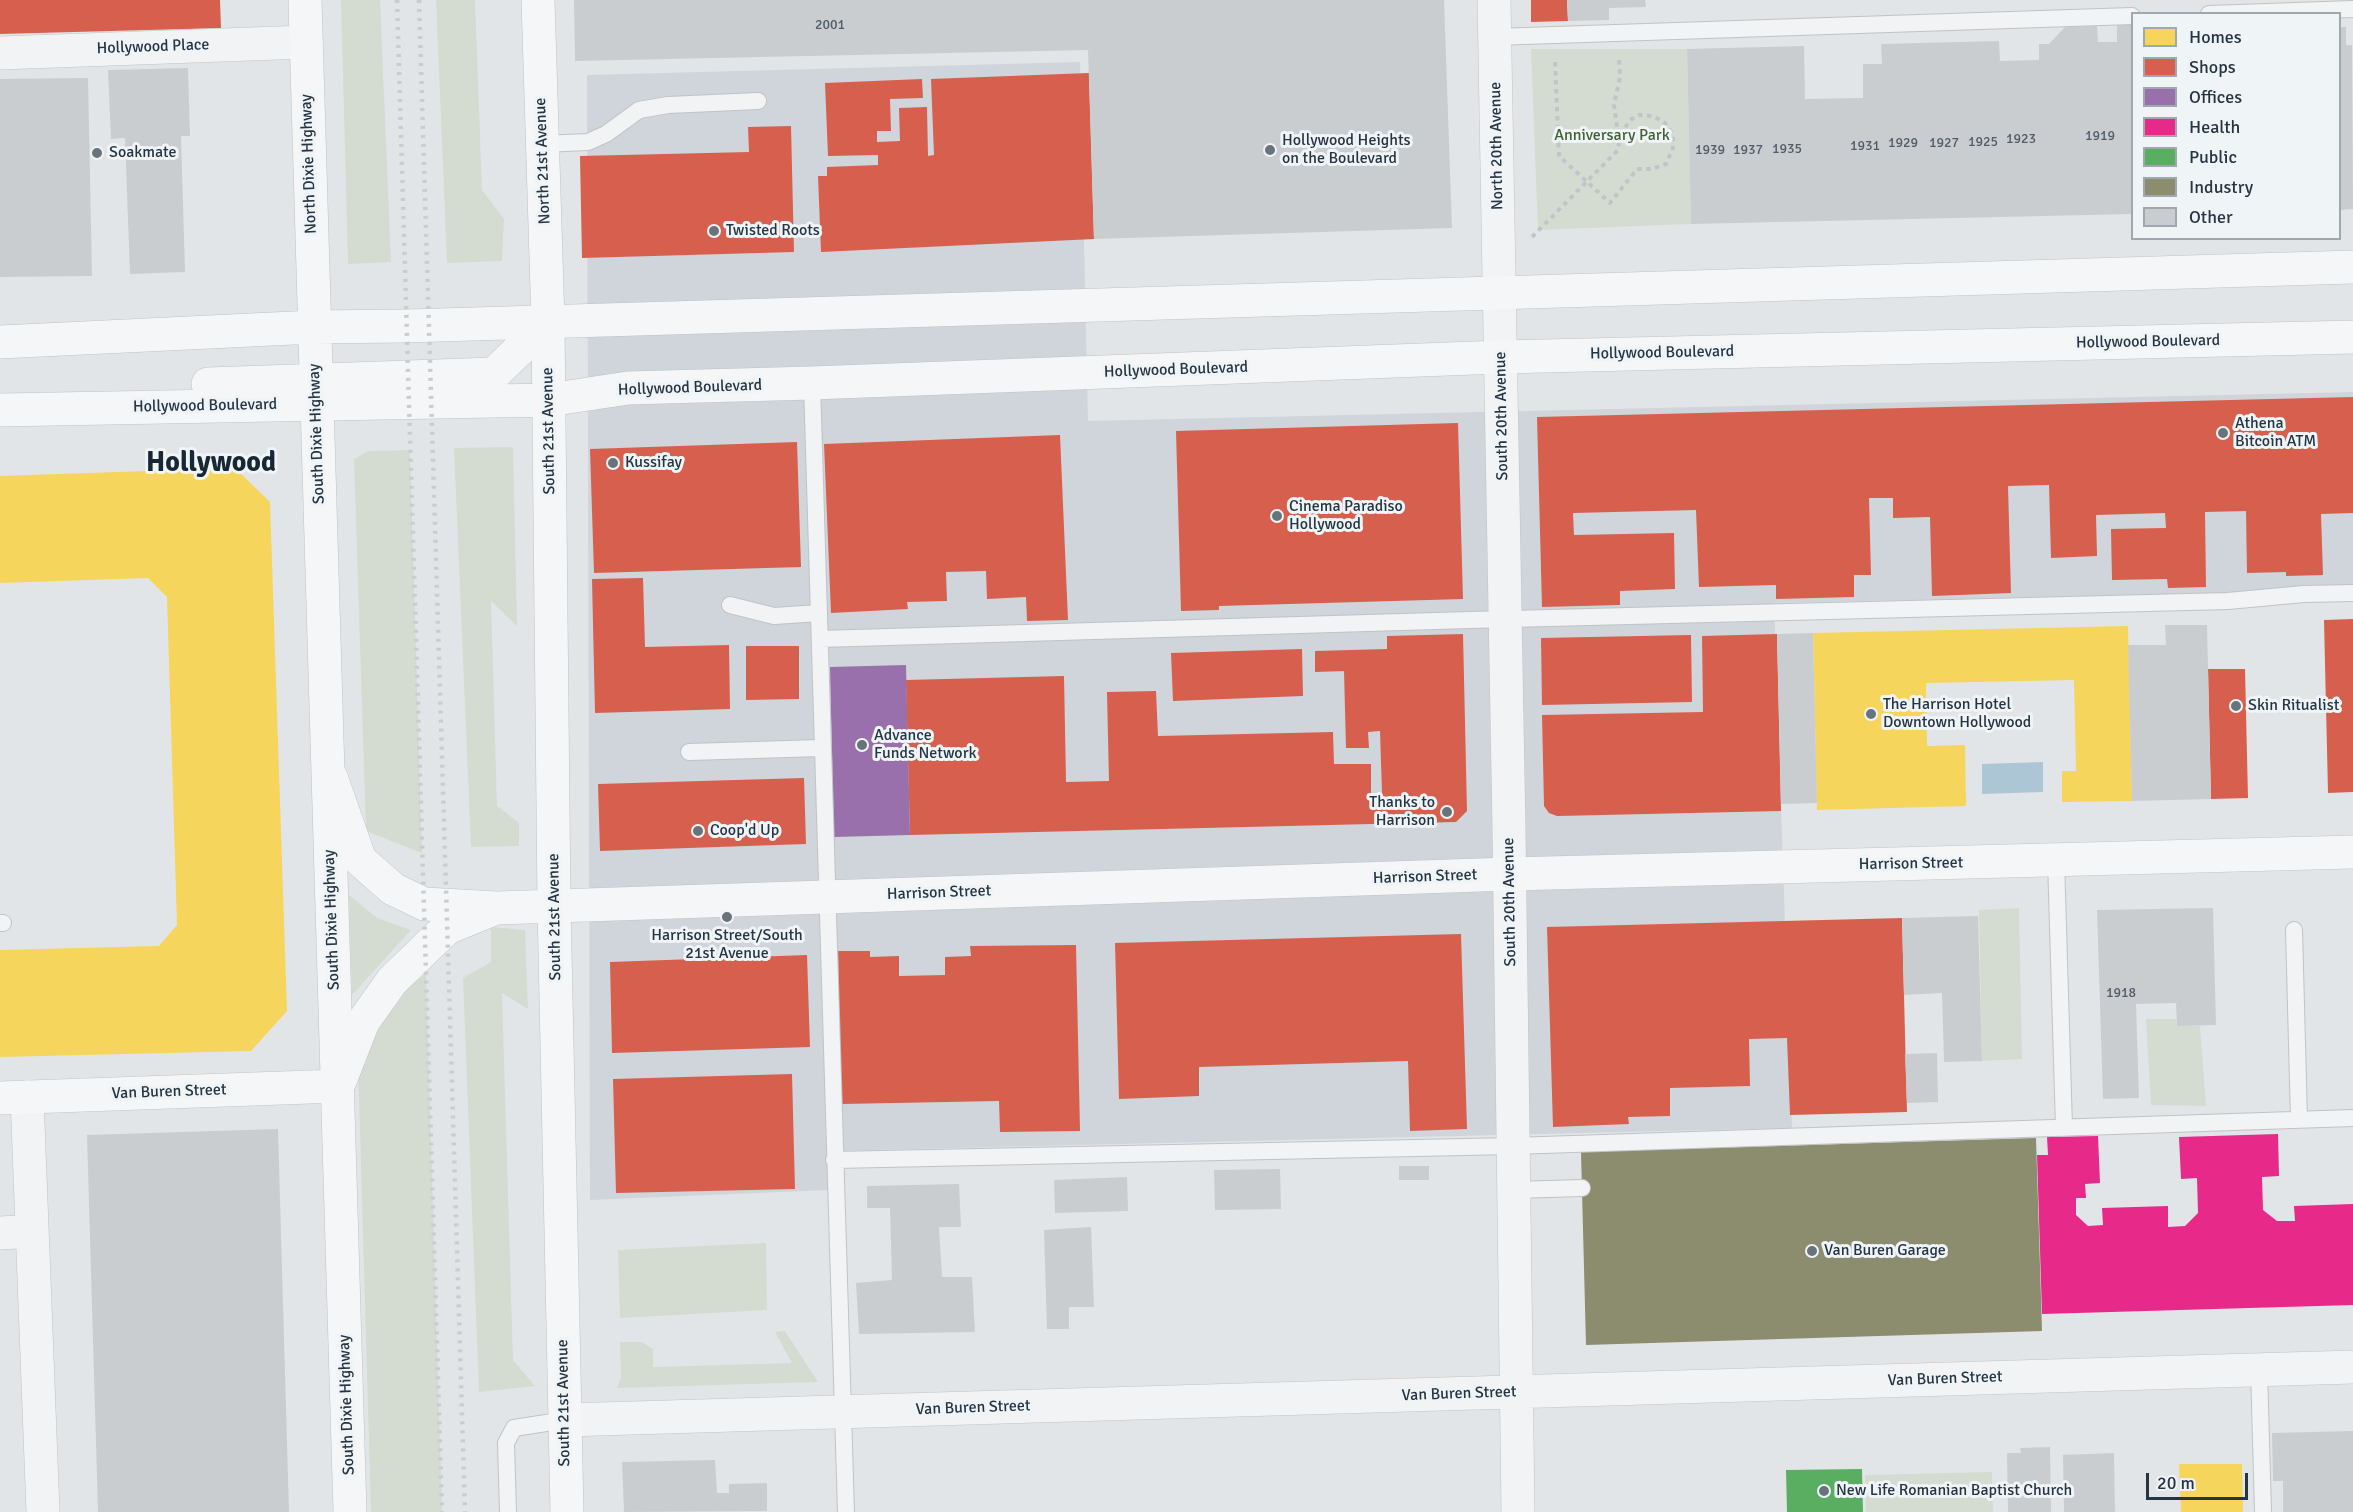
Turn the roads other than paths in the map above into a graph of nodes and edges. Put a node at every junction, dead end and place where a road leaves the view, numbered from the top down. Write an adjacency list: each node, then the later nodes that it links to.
1 (305, 0): 8 (main road, North Dixie Highway)
2 (538, 0): 11 (main road, North 21st Avenue)
3 (1494, 0): 7 (street, North 20th Avenue)
4 (2353, 9): 5 (lane)
5 (2267, 12)
6 (2131, 16): 7 (lane)
7 (1494, 37): 13 (street, North 20th Avenue)
8 (306, 42): 9 (street, Hollywood Place); 15 (main road, North Dixie Highway)
9 (0, 53)
10 (758, 100): 11 (lane)
11 (543, 144): 14 (main road, North 21st Avenue)
12 (2353, 267): 13 (main road)
13 (1500, 292): 14 (main road); 18 (street, South 20th Avenue)
14 (548, 322): 15 (main road); 20 (main road); 21 (main road, South 21st Avenue)
15 (314, 327): 17 (main road); 20 (main road, South Dixie Highway)
16 (2353, 337): 18 (main road, Hollywood Boulevard)
17 (0, 342)
18 (1500, 357): 19 (main road, Hollywood Boulevard); 27 (street, South 20th Avenue)
19 (812, 383): 21 (main road, Hollywood Boulevard); 26 (lane)
20 (316, 392): 21 (main road, Hollywood Boulevard); 22 (main road); 23 (main road, Hollywood Boulevard); 31 (main road, South Dixie Highway)
21 (549, 400): 36 (main road, South 21st Avenue)
22 (0, 404)
23 (0, 410)
24 (2353, 593): 27 (lane)
25 (730, 605): 26 (lane)
26 (819, 613): 28 (lane)
27 (1506, 619): 28 (lane); 34 (street, South 20th Avenue)
28 (820, 639): 29 (lane)
29 (821, 748): 30 (lane); 35 (lane)
30 (688, 752)
31 (327, 766): 37 (main road, Harrison Street); 39 (main road, South Dixie Highway)
32 (2353, 852): 33 (main road, Harrison Street)
33 (2056, 860): 34 (main road, Harrison Street); 43 (lane)
34 (1510, 874): 35 (main road, Harrison Street); 44 (street, South 20th Avenue)
35 (826, 896): 36 (main road, Harrison Street); 45 (lane)
36 (554, 905): 37 (main road, Harrison Street); 54 (main road, South 21st Avenue)
37 (497, 908): 39 (main road, Harrison Street)
38 (2294, 930): 42 (lane)
39 (338, 1086): 40 (main road, Van Buren Street); 56 (main road, South Dixie Highway)
40 (14, 1098): 48 (street)
41 (2353, 1118): 42 (lane)
42 (2299, 1120): 43 (lane)
43 (2064, 1128): 44 (lane)
44 (1513, 1146): 45 (lane); 47 (street, South 20th Avenue)
45 (834, 1160): 53 (lane)
46 (1582, 1188): 47 (lane)
47 (1514, 1190): 52 (street, South 20th Avenue)
48 (32, 1231): 49 (street); 55 (street)
49 (0, 1233)
50 (2353, 1366): 51 (street, Van Buren Street)
51 (2259, 1368): 52 (street, Van Buren Street); 61 (lane)
52 (1516, 1392): 53 (street, Van Buren Street); 60 (street, South 20th Avenue)
53 (842, 1412): 54 (street, Van Buren Street); 59 (lane)
54 (565, 1420): 57 (lane); 58 (main road, South 21st Avenue)
55 (42, 1512)
56 (350, 1512)
57 (508, 1512)
58 (567, 1512)
59 (846, 1512)
60 (1518, 1512)
61 (2263, 1512)

